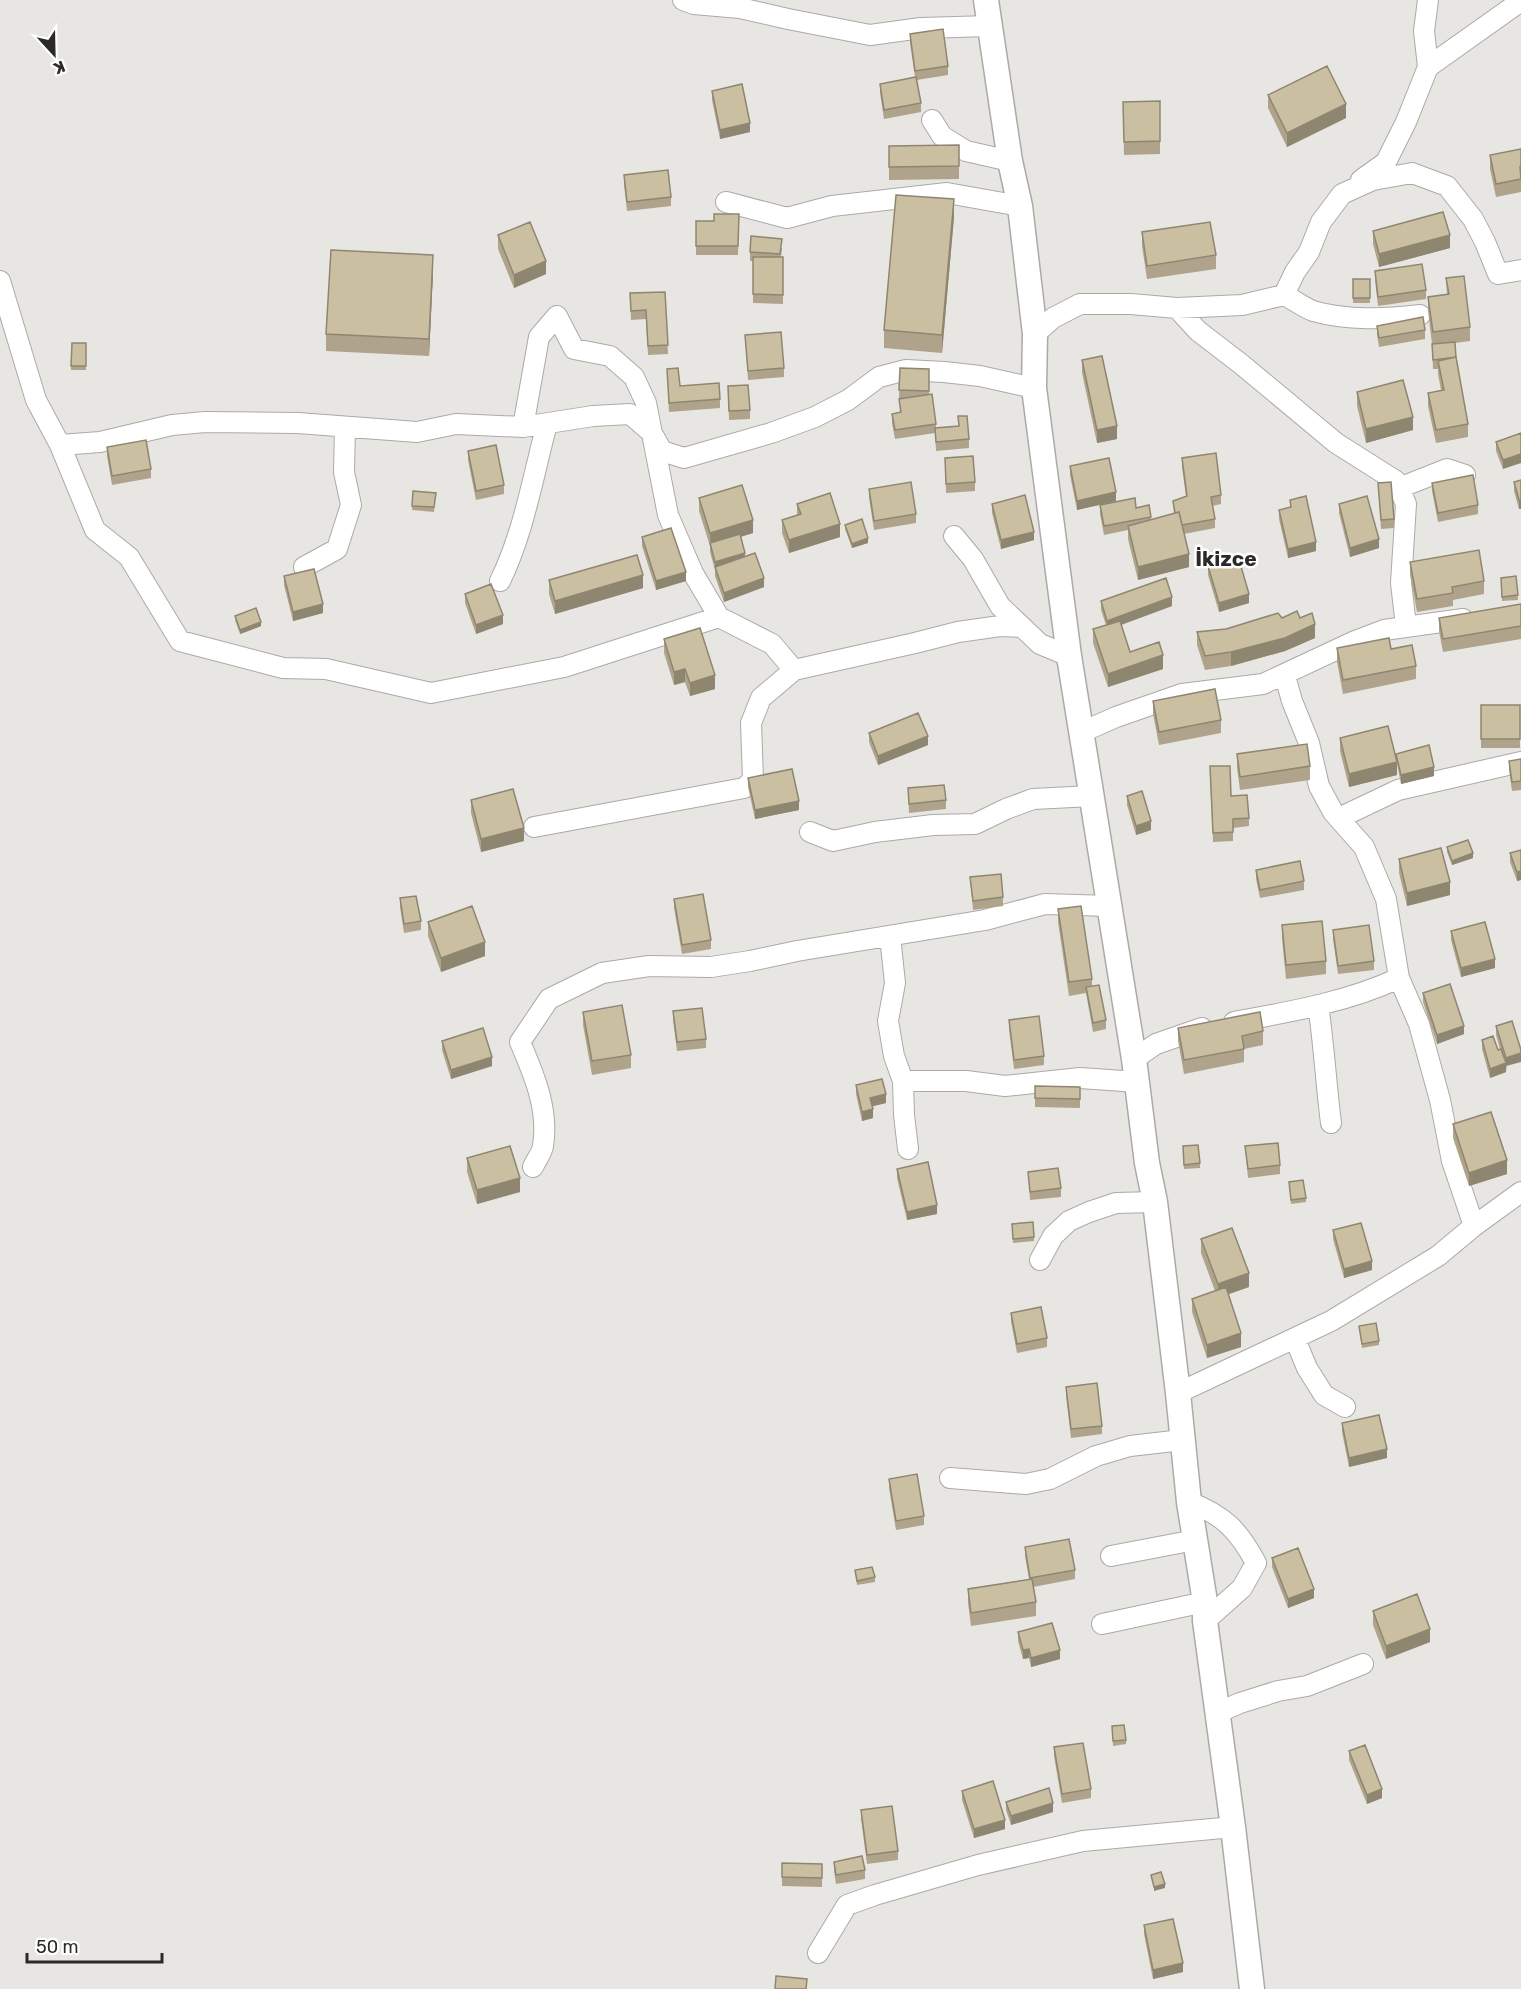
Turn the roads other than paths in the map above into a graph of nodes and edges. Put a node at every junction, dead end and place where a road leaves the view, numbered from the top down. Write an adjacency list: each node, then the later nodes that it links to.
1 (683, 0): 5 (street)
2 (986, 0): 5 (main road)
3 (1428, 0): 6 (street)
4 (1521, 1): 6 (street)
5 (990, 26): 8 (main road)
6 (1428, 67): 9 (street)
7 (932, 120): 8 (street)
8 (1010, 161): 11 (main road)
9 (1342, 194): 12 (street); 14 (street)
10 (726, 202): 11 (street)
11 (1020, 206): 17 (main road)
12 (1521, 270)
13 (0, 281): 23 (street)
14 (1284, 295): 15 (street); 16 (street)
15 (1177, 308): 17 (street); 25 (street)
16 (1420, 315)
17 (1035, 334): 18 (main road)
18 (1034, 388): 22 (street); 33 (main road)
19 (548, 424): 21 (street); 22 (street); 28 (street)
20 (345, 427): 21 (street); 23 (street); 27 (street)
21 (523, 427): 22 (street)
22 (652, 433): 30 (street)
23 (60, 445): 30 (street)
24 (1465, 476): 25 (street)
25 (1399, 488): 31 (street)
26 (954, 536): 32 (street)
27 (304, 567)
28 (500, 581)
29 (1485, 616): 31 (street)
30 (718, 617): 34 (street)
31 (1406, 626): 35 (street)
32 (1021, 627): 33 (street); 34 (street)
33 (1068, 656): 36 (main road)
34 (794, 670): 40 (street)
35 (1285, 676): 36 (street); 39 (street)
36 (1082, 732): 38 (main road)
37 (1521, 762): 39 (street)
38 (1092, 796): 41 (street); 42 (main road)
39 (1339, 818): 44 (street)
40 (534, 827)
41 (810, 832)
42 (1110, 906): 43 (street); 46 (main road)
43 (890, 936): 47 (street); 50 (street)
44 (1399, 978): 45 (street); 53 (street)
45 (1318, 1005): 46 (street); 48 (street)
46 (1136, 1070): 47 (street); 52 (main road)
47 (903, 1081): 49 (street)
48 (1331, 1123)
49 (908, 1149)
50 (533, 1167)
51 (1521, 1192): 53 (street)
52 (1155, 1202): 54 (street); 56 (main road)
53 (1474, 1226): 55 (street)
54 (1040, 1260)
55 (1295, 1339): 56 (street); 57 (street)
56 (1178, 1393): 58 (main road)
57 (1345, 1407)
58 (1182, 1440): 59 (street); 60 (main road)
59 (950, 1478)
60 (1189, 1502): 61 (main road); 63 (street)
61 (1195, 1540): 62 (street); 63 (main road)
62 (1111, 1556)
63 (1205, 1611): 64 (street); 66 (main road)
64 (1102, 1624)
65 (1363, 1664): 66 (street)
66 (1217, 1713): 67 (main road)
67 (1233, 1827): 68 (street); 69 (main road)
68 (819, 1953)
69 (1252, 1989)

